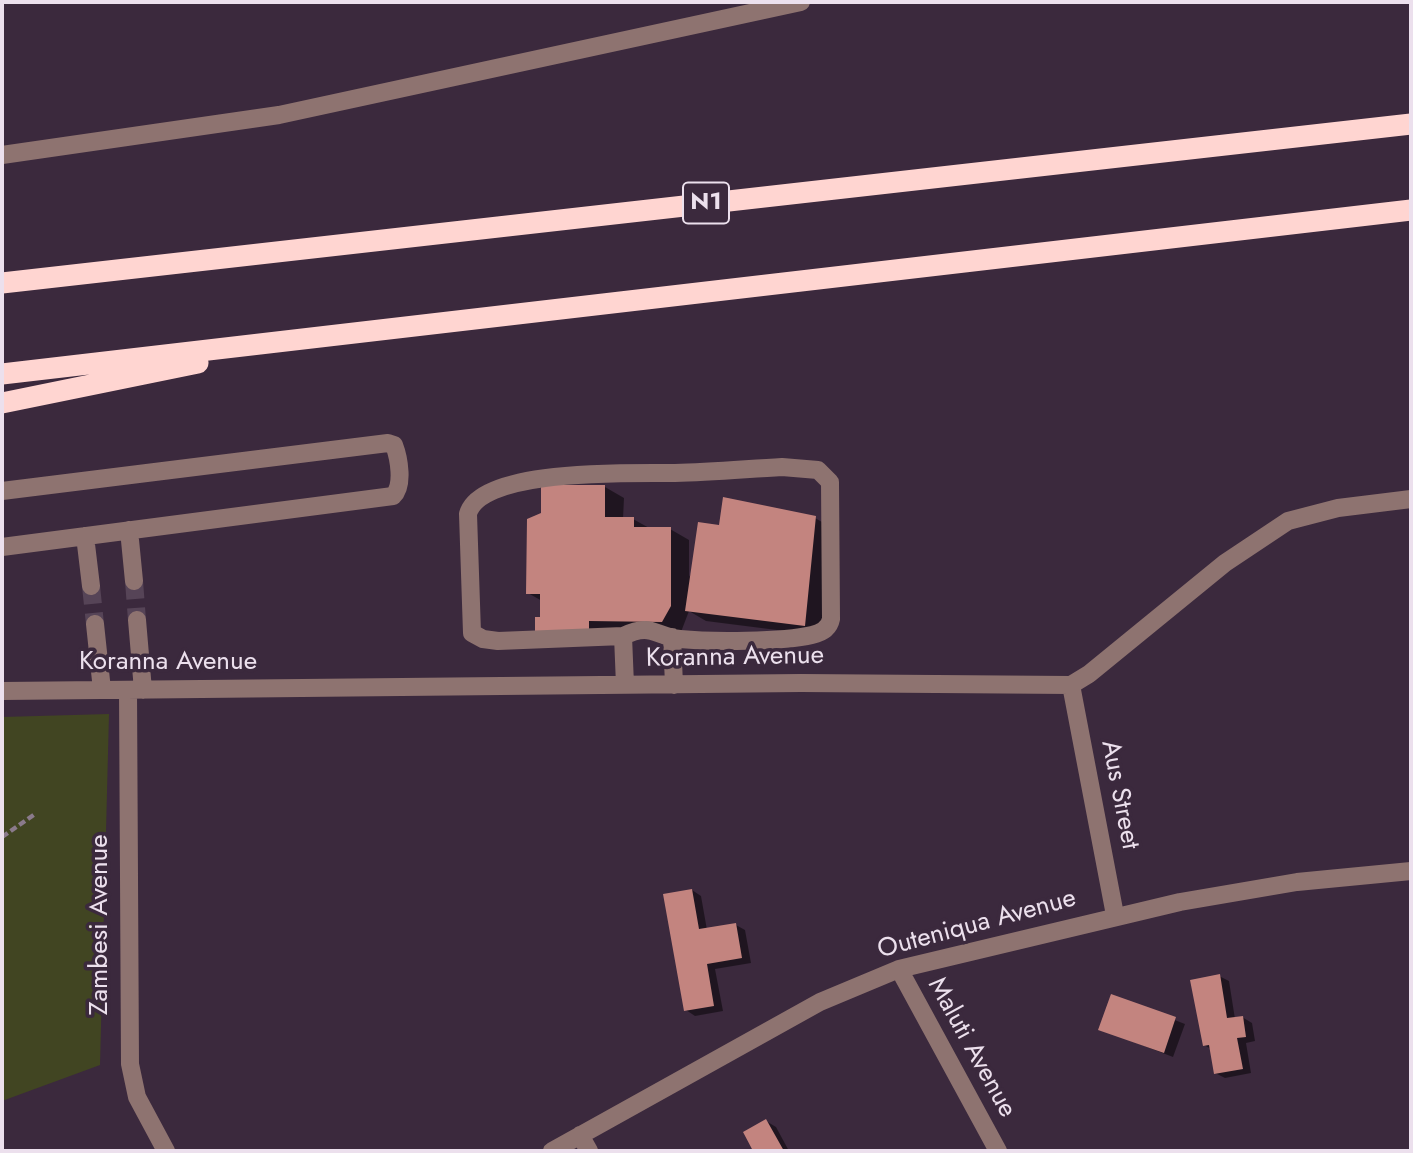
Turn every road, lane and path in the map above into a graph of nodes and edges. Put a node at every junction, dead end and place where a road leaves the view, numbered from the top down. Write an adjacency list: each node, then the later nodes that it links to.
1 (801, 2): 3 (street)
2 (1411, 124): 5 (highway, N1)
3 (2, 155)
4 (1411, 210): 6 (highway)
5 (2, 283)
6 (341, 335): 7 (highway); 8 (highway)
7 (2, 374)
8 (2, 403)
9 (2, 491): 11 (street)
10 (1411, 499): 22 (street)
11 (129, 530): 12 (street); 14 (street)
12 (85, 536): 13 (street); 15 (street)
13 (2, 547)
14 (134, 581)
15 (91, 586)
16 (137, 620): 24 (street, Zambesi Avenue)
17 (95, 624): 23 (street)
18 (623, 636): 19 (street); 19 (street); 20 (street)
19 (672, 637): 21 (street)
20 (625, 685): 21 (street, Koranna Avenue); 24 (street, Koranna Avenue)
21 (674, 685): 22 (street, Koranna Avenue)
22 (1071, 685): 29 (street, Aus Street)
23 (102, 690): 24 (street, Koranna Avenue); 25 (street, Koranna Avenue)
24 (136, 690): 32 (street, Zambesi Avenue)
25 (2, 691)
26 (35, 814): 27 (path)
27 (2, 837)
28 (1411, 871): 29 (street, Outeniqua Avenue)
29 (1115, 915): 30 (street, Outeniqua Avenue)
30 (899, 969): 31 (street, Outeniqua Avenue); 34 (street, Maluti Avenue)
31 (585, 1143): 33 (street, Outeniqua Avenue)
32 (166, 1151)
33 (552, 1151)
34 (998, 1151)

